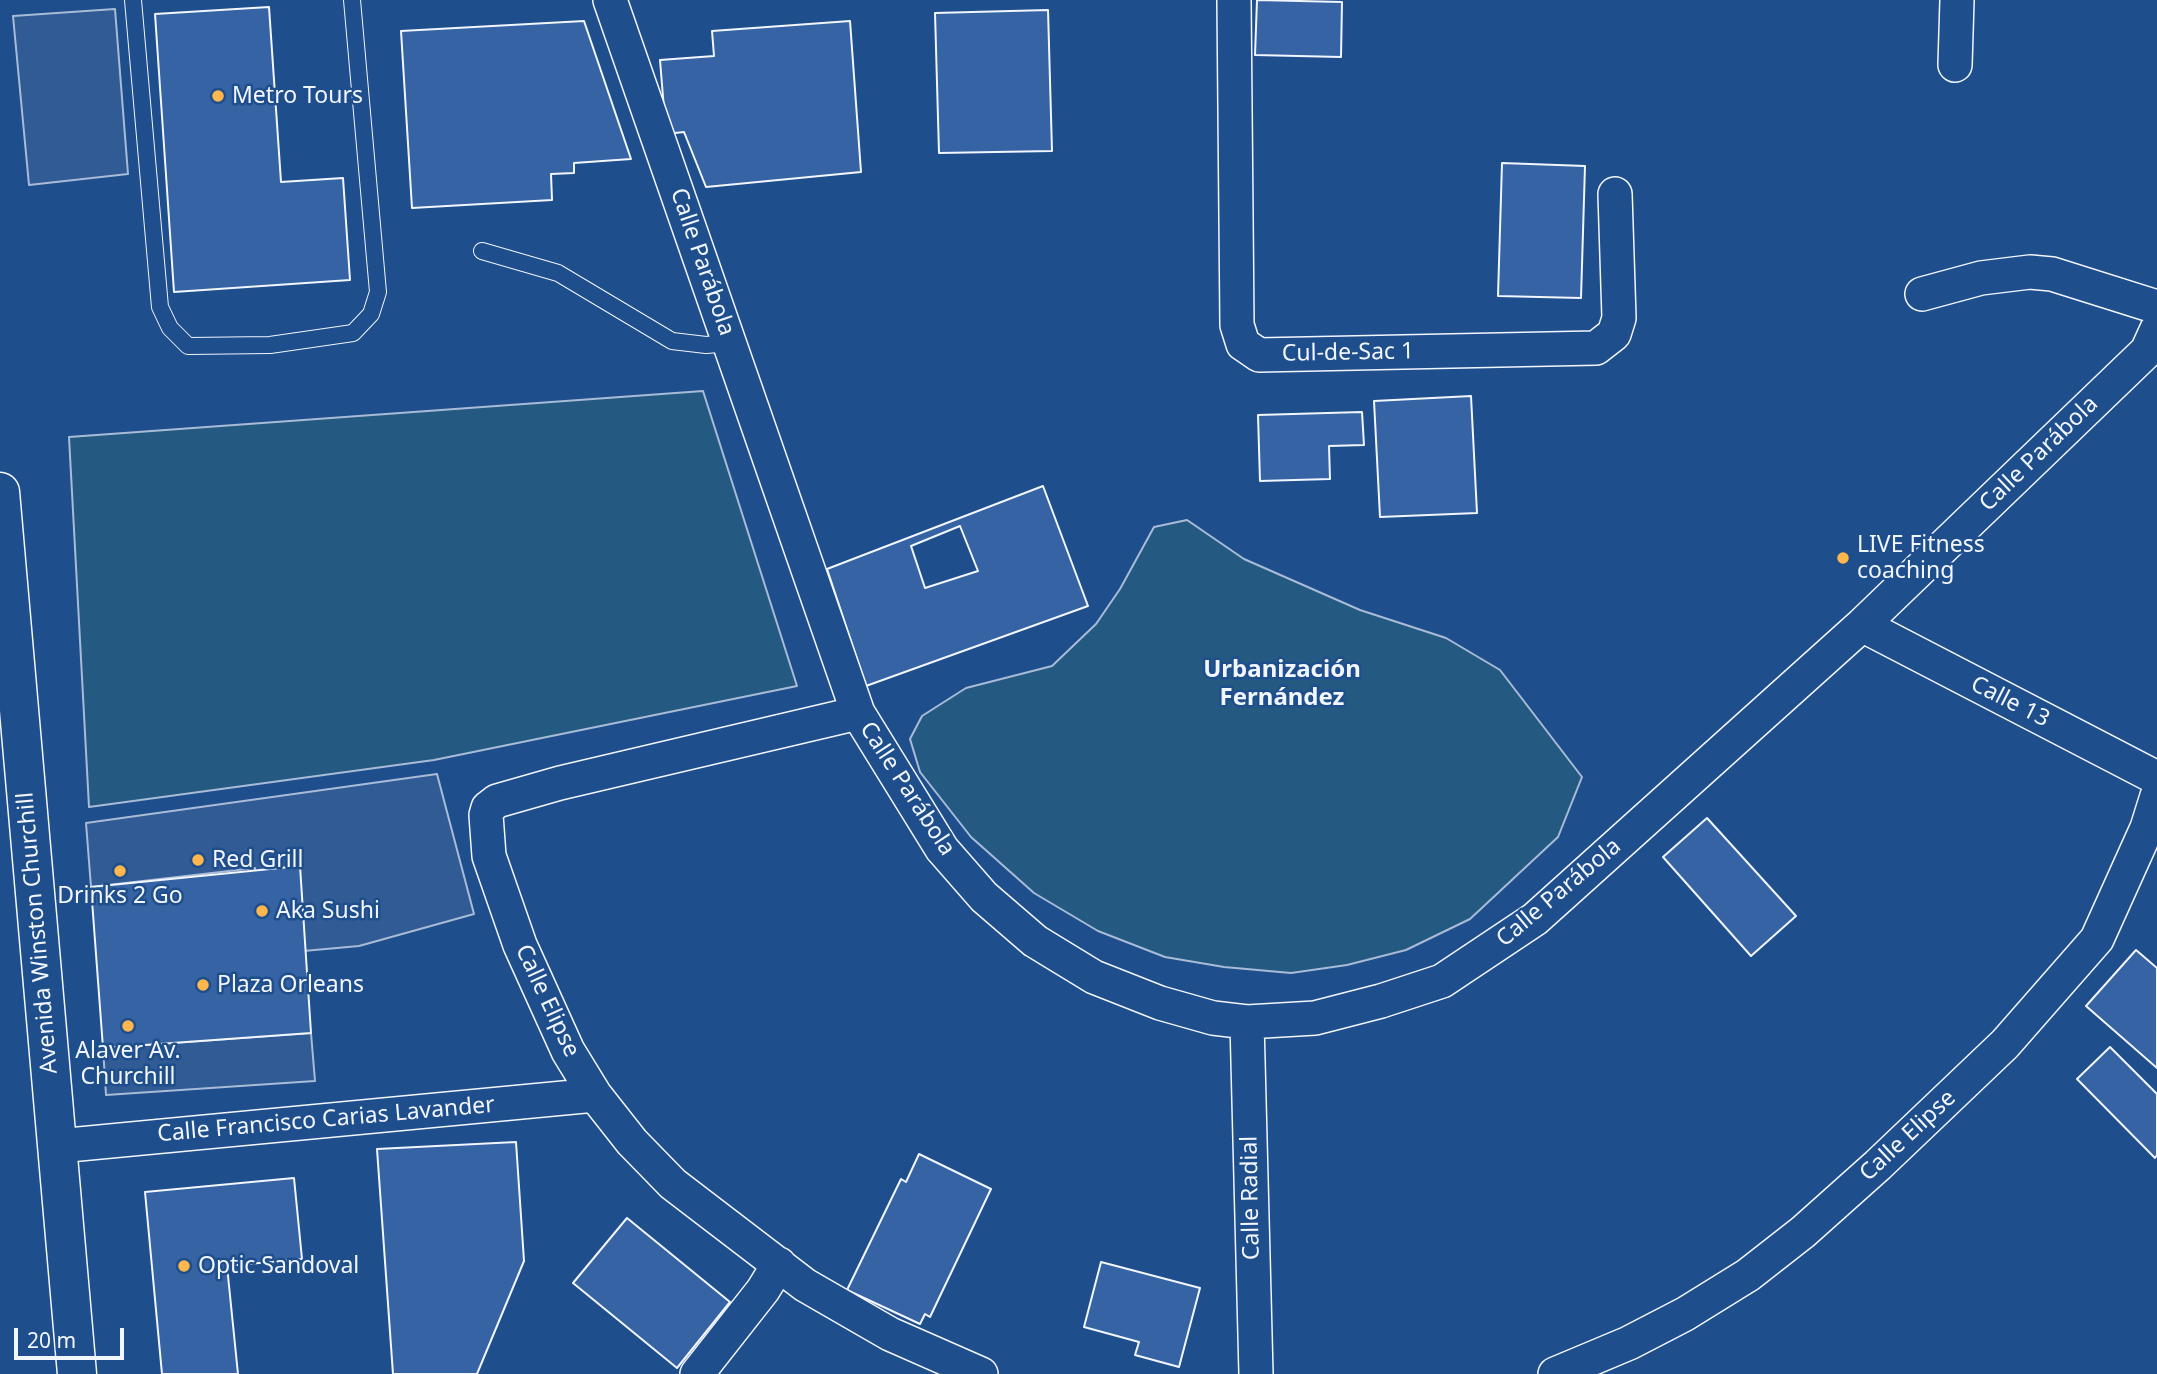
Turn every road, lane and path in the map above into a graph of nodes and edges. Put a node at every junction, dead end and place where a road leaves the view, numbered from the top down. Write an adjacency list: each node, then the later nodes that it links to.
1 (133, 0): 2 (lane)
2 (352, 0)
3 (610, 0): 11 (street, Calle Parábola)
4 (1234, 0): 7 (street, Cul-de-Sac 1)
5 (1957, 0): 6 (street)
6 (1955, 65)
7 (1615, 194)
8 (482, 251): 11 (lane)
9 (1922, 294): 10 (street)
10 (2157, 307)
11 (731, 343): 15 (street, Calle Parábola)
12 (2154, 344): 14 (street, Calle Parábola)
13 (0, 492): 20 (main road, Avenida Winston Churchill)
14 (1862, 625): 16 (street, Calle 13); 18 (street, Calle Parábola)
15 (858, 713): 18 (street, Calle Parábola); 19 (street, Calle Elipse)
16 (2157, 778)
17 (2157, 796): 26 (street, Calle Elipse)
18 (1247, 1022): 25 (street, Calle Radial)
19 (594, 1095): 20 (street, Calle Francisco Carias Lavander); 21 (street, Calle Elipse)
20 (58, 1146): 22 (main road, Avenida Winston Churchill)
21 (779, 1264): 23 (street); 24 (street, Calle Elipse)
22 (77, 1374)
23 (697, 1374)
24 (981, 1374)
25 (1256, 1374)
26 (1555, 1374)

